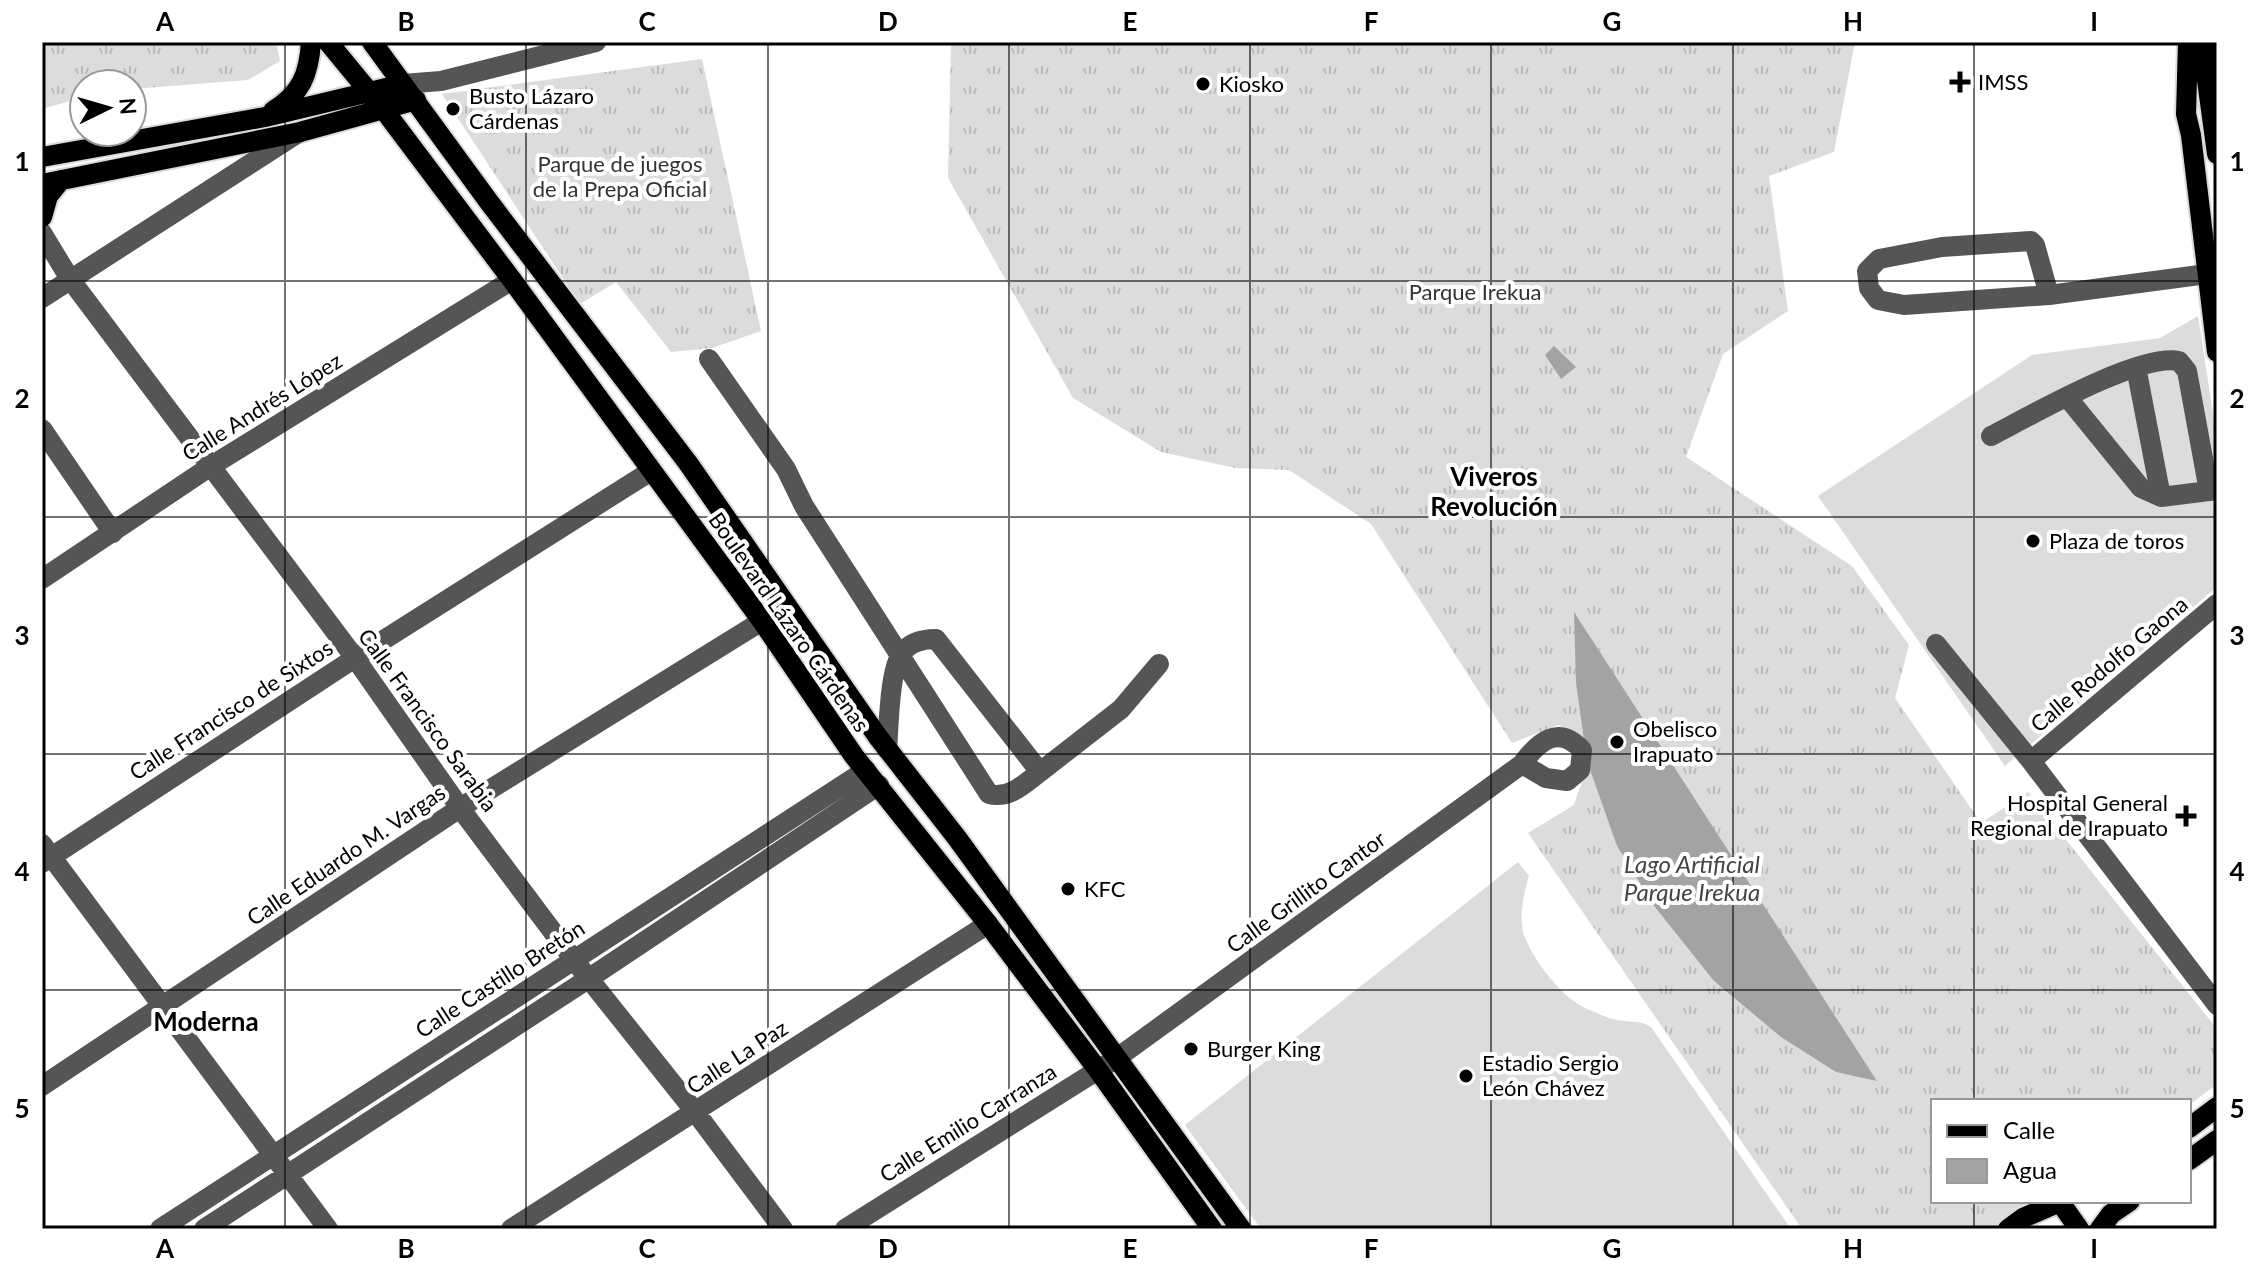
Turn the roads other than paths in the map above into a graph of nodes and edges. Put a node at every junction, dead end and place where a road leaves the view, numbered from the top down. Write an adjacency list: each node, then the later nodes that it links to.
1 (311, 42): 15 (main road)
2 (328, 42): 10 (main road, Boulevard Lázaro Cárdenas)
3 (372, 42): 9 (main road, Boulevard Lázaro Cárdenas)
4 (596, 42): 7 (street)
5 (2188, 42): 14 (main road)
6 (2208, 42): 12 (main road)
7 (530, 50): 8 (street)
8 (441, 81): 9 (street); 11 (street)
9 (403, 84): 10 (main road); 11 (main road, Boulevard Lázaro Cárdenas)
10 (370, 93): 13 (main road, Boulevard Lázaro Cárdenas); 15 (main road)
11 (416, 100): 13 (main road); 45 (main road, Boulevard Lázaro Cárdenas)
12 (2214, 109): 14 (street); 17 (main road)
13 (384, 110): 16 (main road); 24 (main road, Boulevard Lázaro Cárdenas)
14 (2186, 114): 22 (main road)
15 (265, 117): 18 (main road)
16 (300, 132): 19 (main road); 23 (street)
17 (2217, 154)
18 (42, 157)
19 (52, 182): 20 (main road)
20 (42, 217)
21 (42, 233): 23 (street, Calle Francisco Sarabia)
22 (2212, 274): 25 (street); 27 (main road)
23 (70, 279): 26 (street); 33 (street, Calle Francisco Sarabia)
24 (512, 280): 33 (street, Calle Andrés López); 34 (main road, Boulevard Lázaro Cárdenas)
25 (2049, 295): 25 (street)
26 (42, 298)
27 (2217, 350)
28 (709, 359): 42 (street)
29 (2136, 367): 30 (street); 35 (street); 36 (street)
30 (2067, 397): 32 (street); 36 (street)
31 (42, 429): 37 (street)
32 (1991, 436)
33 (211, 466): 37 (street, Calle Andrés López); 43 (street, Calle Francisco Sarabia)
34 (651, 471): 40 (main road, Boulevard Lázaro Cárdenas); 43 (street, Calle Francisco de Sixtos)
35 (2213, 490): 36 (street)
36 (2161, 497)
37 (113, 533): 38 (street, Calle Andrés López)
38 (42, 579)
39 (2217, 604): 46 (street, Calle Rodolfo Gaona)
40 (762, 621): 49 (main road, Boulevard Lázaro Cárdenas); 50 (street, Calle Eduardo M. Vargas)
41 (1936, 644): 46 (street)
42 (901, 654): 45 (street); 48 (street); 48 (street)
43 (355, 658): 50 (street, Calle Francisco Sarabia); 51 (street, Calle Francisco de Sixtos)
44 (1159, 664): 48 (street)
45 (887, 749): 57 (main road, Boulevard Lázaro Cárdenas)
46 (2031, 761): 55 (street)
47 (1522, 764): 57 (street, Calle Grillito Cantor)
48 (1040, 772)
49 (873, 778): 52 (main road, Boulevard Lázaro Cárdenas); 53 (street, Calle Castillo Bretón); 54 (street)
50 (460, 808): 53 (street, Calle Francisco Sarabia); 56 (street, Calle Eduardo M. Vargas)
51 (45, 854): 56 (street)
52 (988, 924): 58 (main road, Boulevard Lázaro Cárdenas); 61 (street, Calle La Paz)
53 (574, 960): 54 (street, Calle Francisco Sarabia); 64 (street, Calle Castillo Bretón)
54 (588, 979): 61 (street, Calle Francisco Sarabia); 66 (street)
55 (2217, 1005)
56 (162, 1006): 59 (street, Calle Eduardo M. Vargas); 64 (street)
57 (1117, 1058): 58 (street, Calle Emilio Carranza); 77 (main road, Boulevard Lázaro Cárdenas)
58 (1098, 1070): 75 (street, Calle Emilio Carranza); 76 (main road, Boulevard Lázaro Cárdenas)
59 (42, 1086)
60 (2217, 1107): 62 (main road)
61 (696, 1113): 73 (street, Calle La Paz); 74 (street, Calle Francisco Sarabia)
62 (2191, 1126)
63 (2217, 1140): 65 (main road)
64 (273, 1156): 66 (street); 70 (street, Calle Castillo Bretón)
65 (2191, 1159)
66 (288, 1176): 71 (street); 72 (street)
67 (2057, 1203): 78 (main road)
68 (2062, 1203): 79 (main road)
69 (2127, 1203): 80 (main road)
70 (160, 1229)
71 (204, 1229)
72 (328, 1229)
73 (511, 1229)
74 (783, 1229)
75 (845, 1229)
76 (1212, 1229)
77 (1241, 1229)
78 (2008, 1229)
79 (2079, 1229)
80 (2100, 1229)

